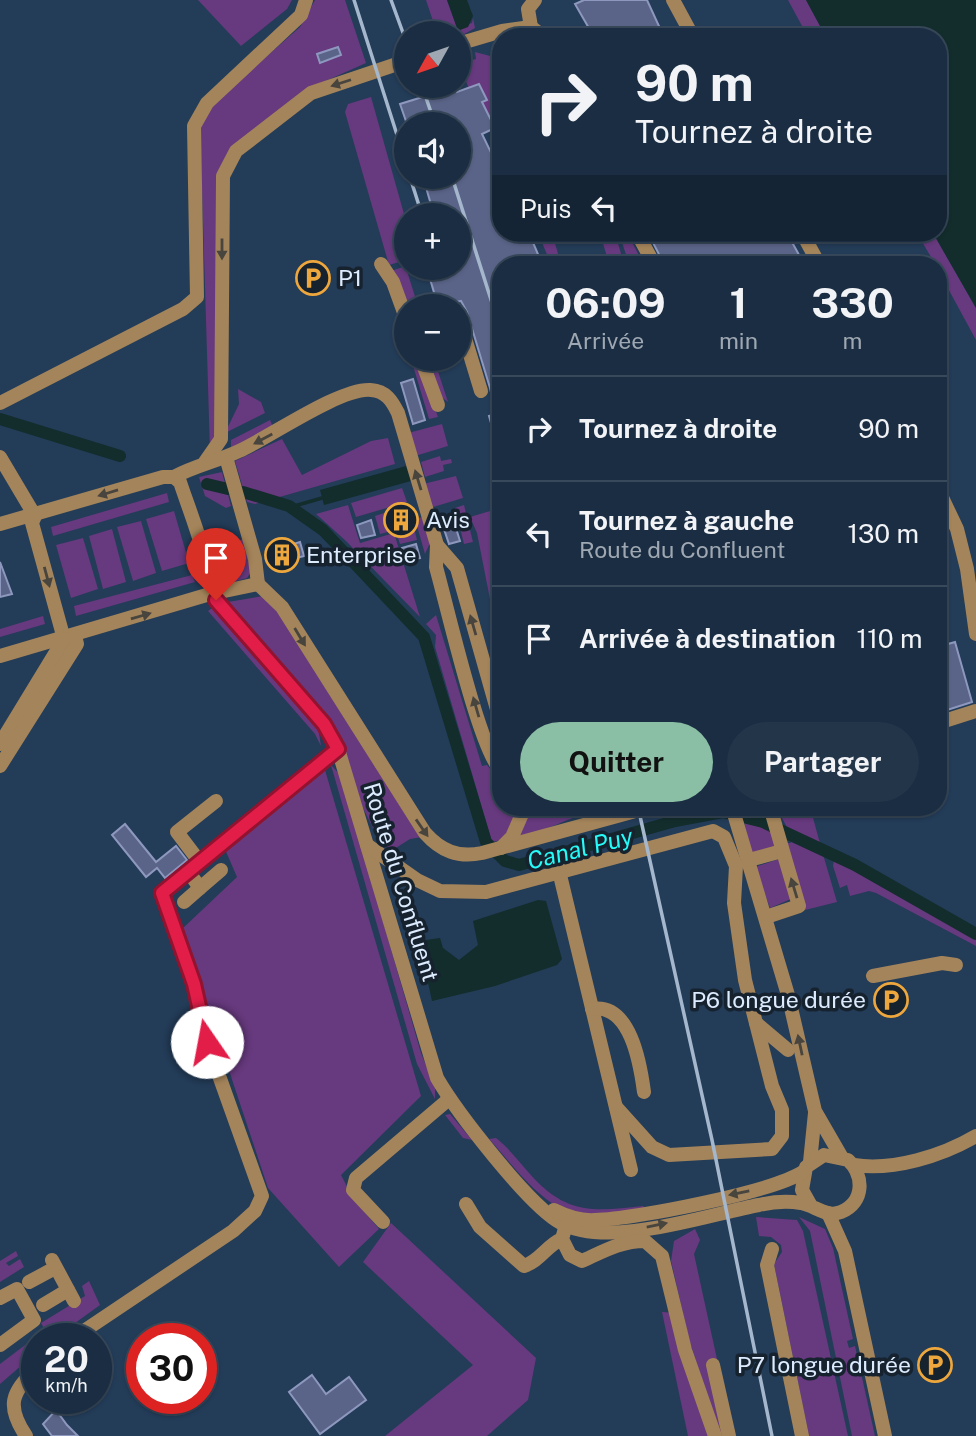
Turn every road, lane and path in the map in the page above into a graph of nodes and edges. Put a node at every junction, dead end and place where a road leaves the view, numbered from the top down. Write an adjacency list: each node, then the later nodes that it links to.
1 (306, 0): 15 (street)
2 (535, 0): 4 (street)
3 (673, 0): 6 (street)
4 (531, 27): 5 (street)
5 (524, 28)
6 (688, 28)
7 (492, 34): 8 (street)
8 (471, 40)
9 (394, 65): 19 (street, one-way to 19)
10 (381, 264): 11 (street)
11 (397, 294)
12 (471, 358): 14 (street)
13 (425, 371): 16 (street)
14 (481, 391)
15 (0, 403)
16 (438, 405)
17 (0, 457): 22 (street)
18 (226, 457): 19 (street); 24 (street, one-way to 18); 25 (street)
19 (202, 466): 20 (street)
20 (174, 477): 22 (street, one-way to 22); 26 (street)
21 (947, 507): 27 (street)
22 (35, 516): 23 (street); 28 (street, one-way to 28)
23 (0, 524)
24 (437, 545): 32 (street, one-way to 24); 37 (street, one-way to 24)
25 (258, 584): 26 (street); 46 (street, one-way to 46)
26 (213, 597): 28 (street, one-way to 26); 36 (street, Route du Confluent)
27 (976, 634)
28 (69, 637): 29 (street); 31 (street); 38 (street)
29 (32, 648): 30 (street); 31 (street)
30 (0, 656)
31 (49, 665): 35 (street)
32 (492, 692)
33 (976, 711): 34 (street)
34 (947, 720)
35 (0, 744)
36 (338, 749): 45 (street, Route du Confluent); 48 (street)
37 (492, 755)
38 (0, 766)
39 (216, 801): 48 (street)
40 (521, 816): 46 (street)
41 (618, 816): 46 (street)
42 (734, 816): 47 (street)
43 (773, 816): 44 (street)
44 (781, 844): 47 (street); 53 (street, one-way to 44)
45 (367, 845): 50 (street); 60 (street, Route du Confluent)
46 (500, 849)
47 (749, 860): 53 (street)
48 (193, 866): 51 (street); 82 (street)
49 (222, 870): 51 (street)
50 (559, 871): 56 (street); 57 (street)
51 (200, 888): 52 (street)
52 (184, 902)
53 (766, 917): 62 (street, one-way to 53)
54 (956, 965): 55 (street)
55 (873, 976)
56 (592, 1009): 59 (street); 61 (street)
57 (756, 1023): 58 (street); 61 (street)
58 (788, 1050)
59 (644, 1091)
60 (449, 1099): 69 (street, Route du Confluent); 75 (street)
61 (616, 1107): 68 (street)
62 (815, 1111): 64 (street); 66 (street)
63 (976, 1136): 67 (street)
64 (841, 1156): 65 (street); 66 (street)
65 (854, 1166): 67 (street); 70 (street)
66 (807, 1167): 69 (street, one-way to 69); 72 (street)
67 (886, 1167): 70 (street)
68 (631, 1170)
69 (529, 1194): 76 (street)
70 (859, 1194): 73 (street)
71 (466, 1204): 76 (street)
72 (811, 1206): 74 (street); 76 (street, one-way to 72)
73 (849, 1207): 74 (street); 78 (street)
74 (828, 1213): 78 (street)
75 (383, 1222)
76 (564, 1232): 87 (street)
77 (772, 1249): 89 (street)
78 (845, 1251): 90 (street)
79 (29, 1282): 81 (street)
80 (0, 1298): 83 (street)
81 (43, 1305)
82 (96, 1323)
83 (0, 1345)
84 (713, 1365): 88 (street)
85 (21, 1384): 86 (street)
86 (26, 1436)
87 (715, 1436)
88 (729, 1436)
89 (802, 1436)
90 (885, 1436)

